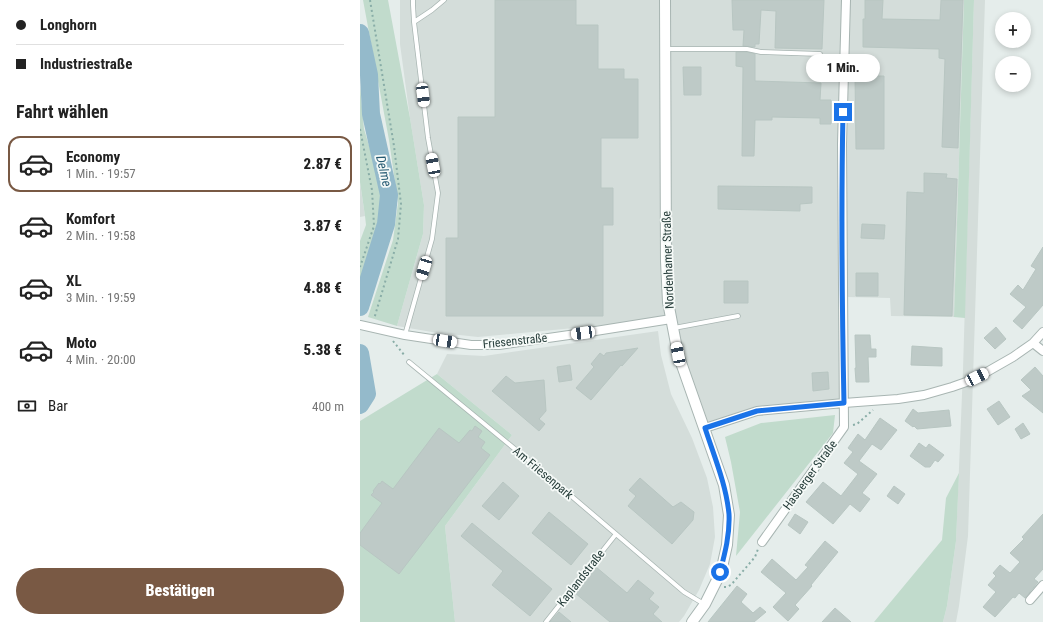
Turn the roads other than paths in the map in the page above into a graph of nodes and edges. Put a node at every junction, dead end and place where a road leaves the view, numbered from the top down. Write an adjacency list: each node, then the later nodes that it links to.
1 (413, 0): 5 (lane)
2 (444, 0): 5 (lane)
3 (665, 0): 6 (street, Nordenhamer Straße)
4 (846, 0): 16 (street, Hasberger Straße)
5 (414, 22): 12 (lane)
6 (665, 49): 7 (lane); 9 (street, Nordenhamer Straße)
7 (820, 54)
8 (738, 316): 9 (lane)
9 (672, 324): 12 (street, Friesenstraße); 17 (street, Nordenhamer Straße)
10 (360, 325): 12 (street, Friesenstraße)
11 (1043, 332): 13 (street)
12 (405, 335)
13 (1033, 343): 14 (street); 16 (street)
14 (1043, 351)
15 (409, 362): 18 (lane, Am Friesenpark)
16 (844, 403): 17 (street); 19 (street, Hasberger Straße)
17 (705, 428): 22 (street, Nordenhamer Straße)
18 (616, 534): 22 (lane, Am Friesenpark); 23 (lane, Kaplandstraße)
19 (762, 542)
20 (1043, 585): 21 (street)
21 (1030, 600)
22 (705, 604): 24 (street, Nordenhamer Straße)
23 (546, 622)
24 (692, 622)

